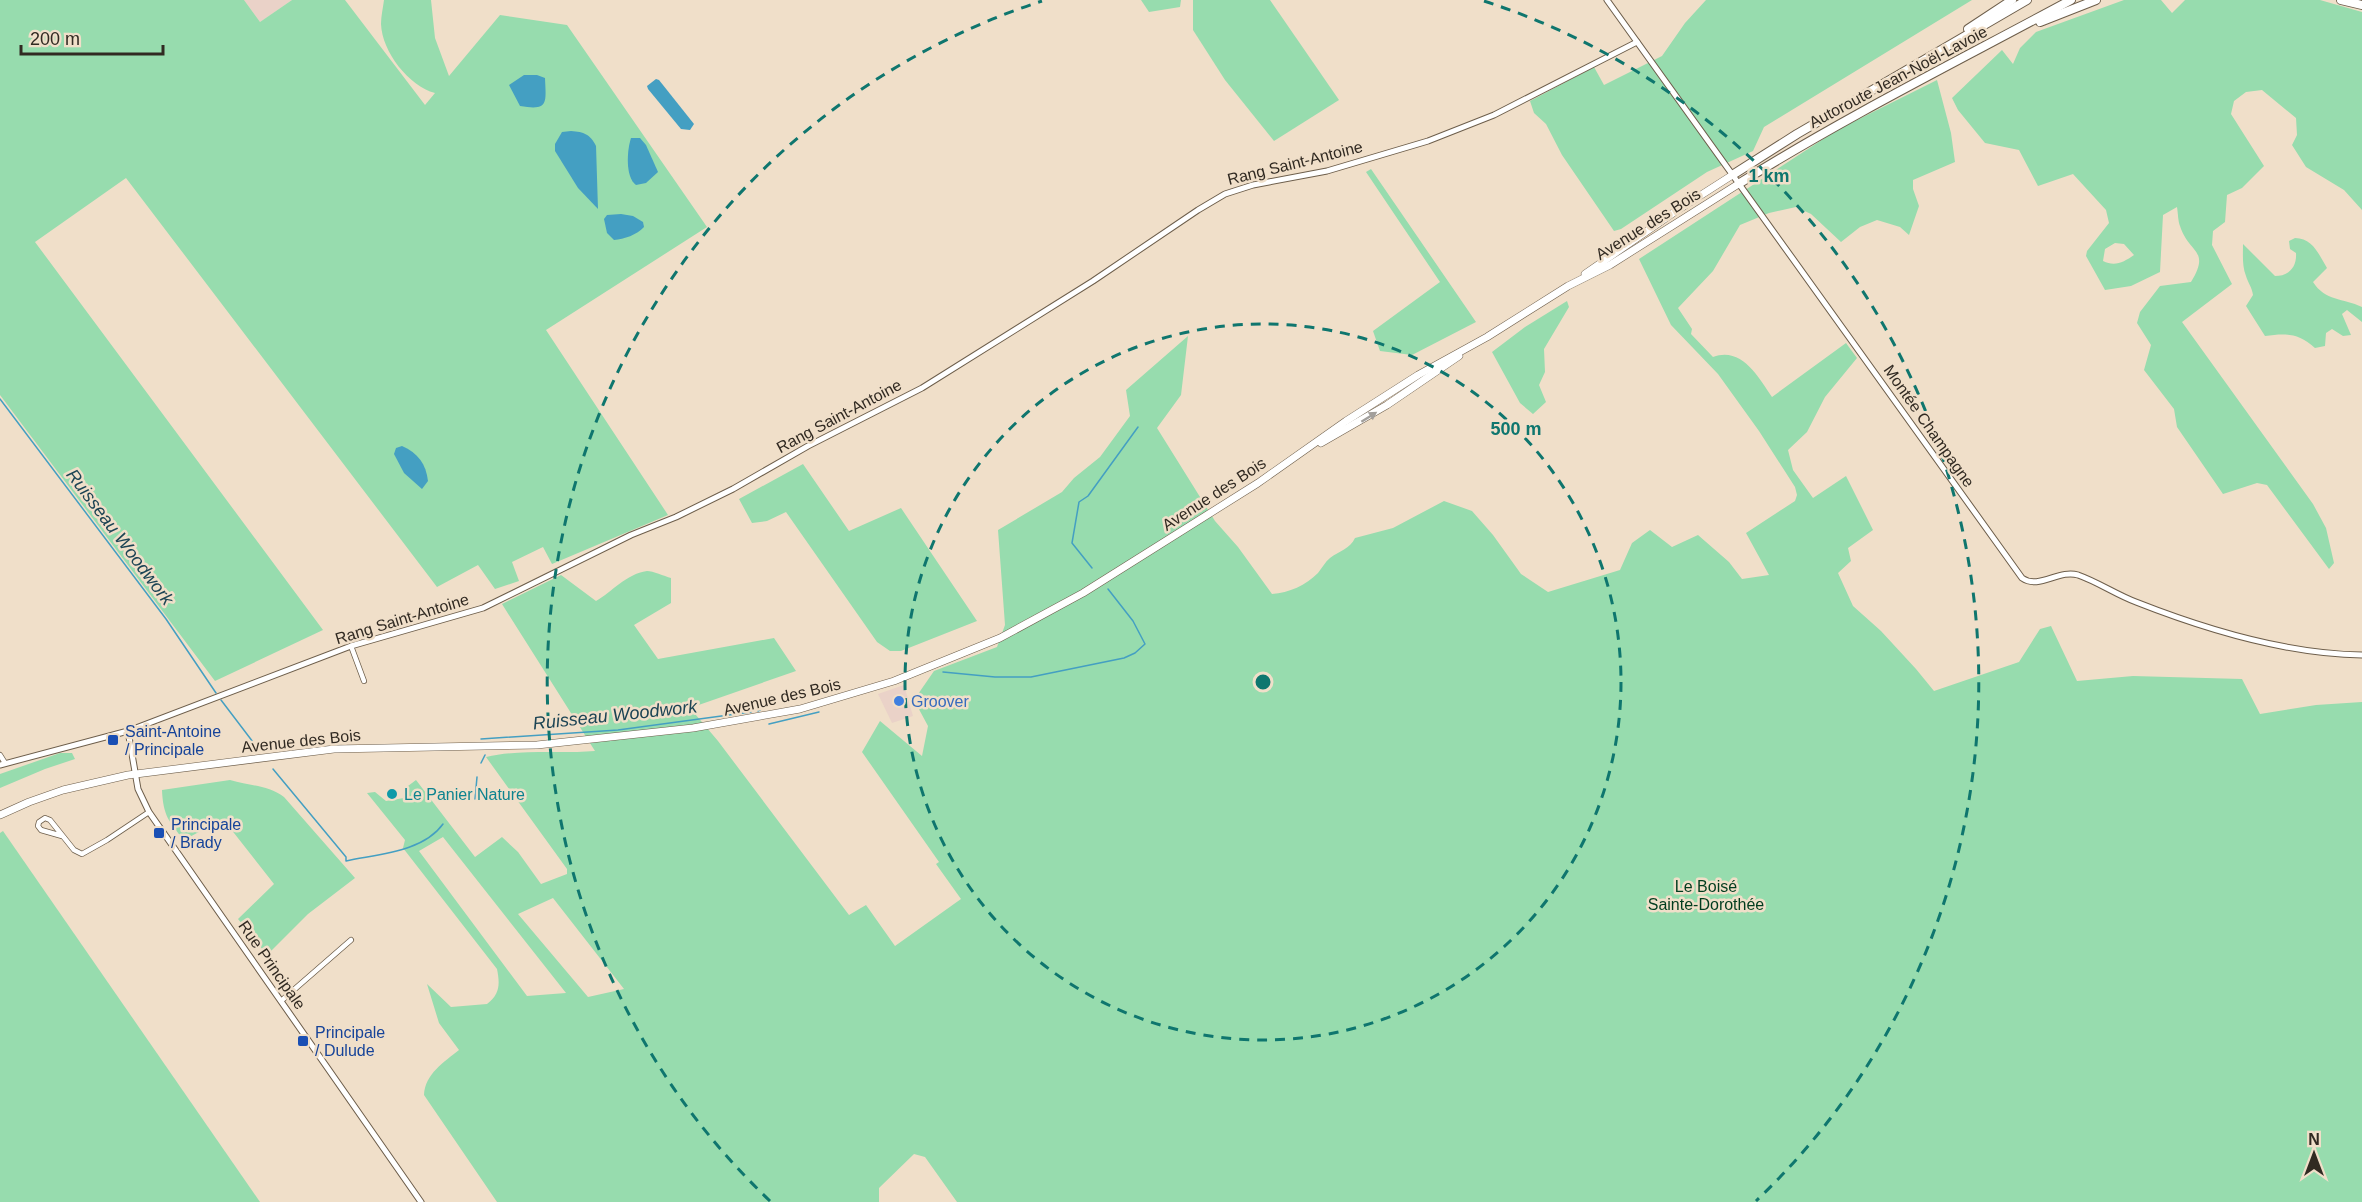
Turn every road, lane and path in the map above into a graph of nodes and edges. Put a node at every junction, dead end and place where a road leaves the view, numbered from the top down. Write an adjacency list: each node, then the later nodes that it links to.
1 (1607, 0): 9 (street, Montée Champagne)
2 (2012, 0): 10 (highway)
3 (2027, 0): 10 (highway, Autoroute Jean-Noël-Lavoie)
4 (2071, 0): 8 (highway, Autoroute Jean-Noël-Lavoie)
5 (2096, 0): 8 (highway)
6 (2341, 0): 7 (highway)
7 (2362, 5)
8 (2020, 29): 12 (highway, Autoroute Jean-Noël-Lavoie)
9 (1637, 42): 11 (street, Montée Champagne); 14 (street, Rang Saint-Antoine)
10 (1918, 63): 11 (highway, Autoroute Jean-Noël-Lavoie)
11 (1734, 174): 12 (street, Montée Champagne); 13 (main road, Avenue des Bois)
12 (1740, 183): 13 (main road, Avenue des Bois); 15 (street, Montée Champagne)
13 (1568, 286): 20 (main road, Avenue des Bois)
14 (351, 646): 16 (street); 17 (street, Rang Saint-Antoine)
15 (2362, 655)
16 (364, 681)
17 (128, 732): 19 (street, Rang Saint-Antoine); 20 (street, Rue Principale)
18 (0, 755): 19 (street)
19 (2, 764)
20 (135, 774): 21 (street, Rue Principale); 22 (main road, Avenue des Bois)
21 (150, 812): 23 (street); 25 (street, Rue Principale)
22 (0, 815)
23 (62, 836): 23 (street)
24 (351, 940): 25 (street)
25 (281, 1001): 26 (street, Rue Principale)
26 (421, 1202)

